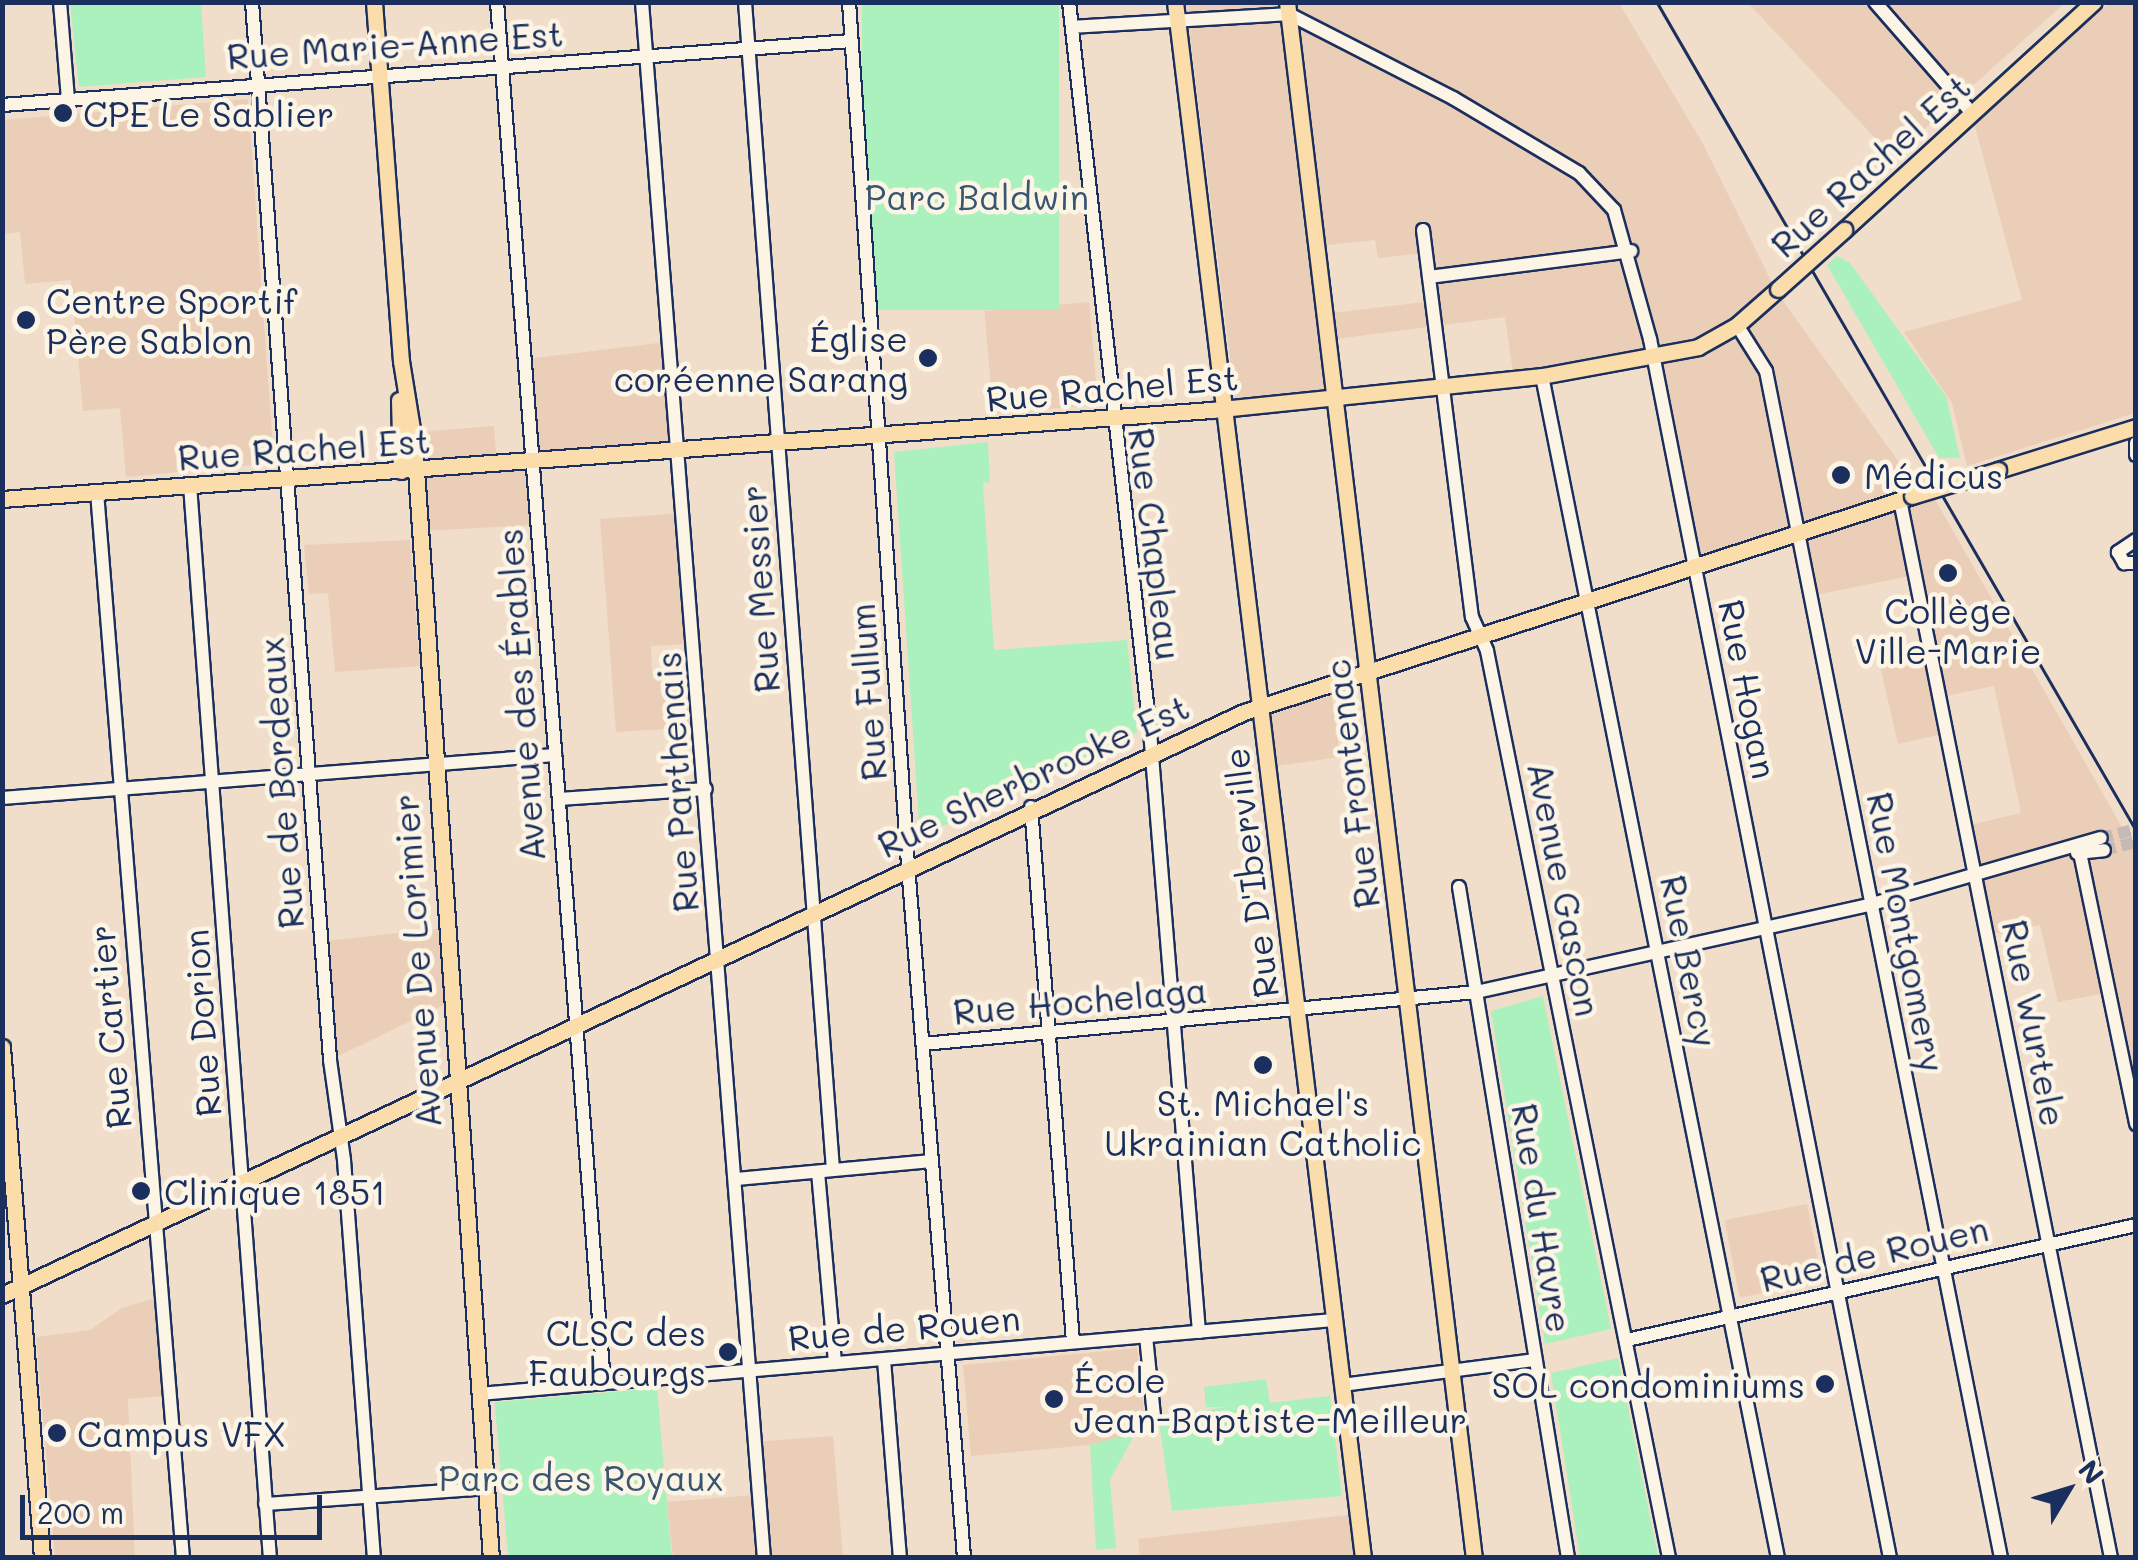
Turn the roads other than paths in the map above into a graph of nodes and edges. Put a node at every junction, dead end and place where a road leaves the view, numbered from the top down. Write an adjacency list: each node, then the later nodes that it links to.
1 (60, 2): 20 (street)
2 (252, 2): 19 (street, Rue de Bordeaux)
3 (374, 2): 18 (main road, Avenue De Lorimier)
4 (497, 2): 17 (street, Avenue des Érables)
5 (642, 2): 16 (street, Rue Parthenais)
6 (745, 2): 15 (street, Rue Messier)
7 (849, 2): 14 (street, Rue Fullum)
8 (1069, 2): 13 (street, Rue Chapleau)
9 (1874, 2): 22 (street)
10 (2094, 2): 22 (main road, Rue Rachel Est)
11 (1288, 8): 12 (street); 24 (street, Rue Hogan); 30 (main road, Rue Frontenac)
12 (1176, 10): 13 (street); 31 (main road, Rue D'Iberville)
13 (1072, 27): 32 (street, Rue Chapleau)
14 (852, 40): 15 (street, Rue Marie-Anne Est); 34 (street, Rue Fullum)
15 (748, 48): 16 (street, Rue Marie-Anne Est); 36 (street, Rue Messier)
16 (646, 57): 17 (street, Rue Marie-Anne Est); 37 (street, Rue Parthenais)
17 (503, 68): 18 (street, Rue Marie-Anne Est); 39 (street, Avenue des Érables)
18 (379, 77): 19 (street, Rue Marie-Anne Est); 40 (main road, Avenue De Lorimier)
19 (258, 84): 20 (street, Rue Marie-Anne Est); 41 (street, Rue de Bordeaux)
20 (68, 99): 21 (street, Rue Marie-Anne Est)
21 (2, 105)
22 (1972, 113): 26 (main road, Rue Rachel Est, bridge)
23 (1423, 230): 25 (street, Avenue Gascon)
24 (1631, 251): 25 (street); 27 (street, Rue Hogan)
25 (1429, 277): 29 (street, Avenue Gascon)
26 (1737, 325): 27 (main road, Rue Rachel Est); 46 (street, Rue Montgomery)
27 (1654, 360): 28 (main road, Rue Rachel Est); 49 (street, Rue Hogan)
28 (1542, 376): 29 (main road, Rue Rachel Est); 50 (street, Rue Bercy)
29 (1442, 387): 30 (main road, Rue Rachel Est); 51 (street, Avenue Gascon)
30 (1334, 398): 31 (main road, Rue Rachel Est); 52 (main road, Rue Frontenac)
31 (1225, 409): 32 (main road, Rue Rachel Est); 53 (main road, Rue D'Iberville)
32 (1110, 418): 34 (main road, Rue Rachel Est); 54 (street, Rue Chapleau)
33 (2136, 427): 44 (main road, Rue Sherbrooke Est, bridge)
34 (881, 436): 36 (main road, Rue Rachel Est); 66 (street, Rue Fullum)
35 (2136, 443): 38 (street)
36 (779, 444): 37 (main road, Rue Rachel Est); 70 (street, Rue Messier)
37 (679, 451): 39 (main road, Rue Rachel Est); 59 (street, Rue Parthenais)
38 (2136, 455)
39 (533, 463): 40 (main road, Rue Rachel Est); 55 (street, Avenue des Érables)
40 (408, 470): 41 (main road, Rue Rachel Est); 56 (main road, Avenue De Lorimier)
41 (288, 478): 42 (main road, Rue Rachel Est); 57 (street, Rue de Bordeaux)
42 (190, 485): 43 (main road, Rue Rachel Est); 58 (street, Rue Dorion)
43 (96, 492): 45 (main road, Rue Rachel Est); 60 (street, Rue Cartier)
44 (1906, 498): 46 (main road, Rue Sherbrooke Est); 67 (street, Rue Wurtele)
45 (2, 500)
46 (1798, 530): 49 (main road, Rue Sherbrooke Est); 69 (street, Rue Montgomery)
47 (2136, 540): 48 (street)
48 (2136, 563)
49 (1694, 564): 50 (main road, Rue Sherbrooke Est); 71 (street, Rue Hogan)
50 (1588, 599): 51 (main road, Rue Sherbrooke Est); 72 (street, Rue Bercy)
51 (1480, 635): 52 (main road, Rue Sherbrooke Est); 74 (street, Avenue Gascon)
52 (1368, 670): 53 (main road, Rue Sherbrooke Est); 76 (main road, Rue Frontenac)
53 (1260, 705): 54 (main road, Rue Sherbrooke Est); 77 (main road, Rue D'Iberville)
54 (1150, 752): 63 (main road, Rue Sherbrooke Est); 78 (street, Rue Chapleau)
55 (555, 756): 56 (street); 62 (street, Avenue des Érables)
56 (432, 765): 57 (street); 83 (main road, Avenue De Lorimier)
57 (310, 775): 58 (street); 85 (street, Rue de Bordeaux)
58 (214, 783): 60 (street); 89 (street, Rue Dorion)
59 (706, 789): 62 (street); 73 (street, Rue Parthenais)
60 (119, 790): 61 (street); 90 (street, Rue Cartier)
61 (2, 798)
62 (558, 799): 79 (street, Avenue des Érables)
63 (1031, 808): 66 (main road, Rue Sherbrooke Est); 80 (street)
64 (2102, 844): 65 (street, Rue Hochelaga)
65 (2080, 850): 67 (street, Rue Hochelaga); 84 (street)
66 (908, 866): 70 (main road, Rue Sherbrooke Est); 81 (street, Rue Fullum)
67 (1976, 877): 69 (street, Rue Hochelaga); 92 (street, Rue Wurtele)
68 (1460, 887): 75 (street, Rue du Havre)
69 (1872, 904): 71 (street, Rue Hochelaga); 93 (street, Rue Montgomery)
70 (812, 912): 73 (main road, Rue Sherbrooke Est); 87 (street, Rue Messier)
71 (1765, 929): 72 (street, Rue Hochelaga); 95 (street, Rue Hogan)
72 (1658, 953): 74 (street, Rue Hochelaga); 97 (street, Rue Bercy)
73 (718, 955): 79 (main road, Rue Sherbrooke Est); 88 (street, Rue Parthenais)
74 (1552, 976): 75 (street, Rue Hochelaga); 101 (street, Avenue Gascon)
75 (1476, 992): 76 (street, Rue Hochelaga); 105 (street, Rue du Havre)
76 (1408, 1000): 77 (street, Rue Hochelaga); 108 (main road, Rue Frontenac)
77 (1296, 1010): 78 (street, Rue Hochelaga); 98 (main road, Rue D'Iberville)
78 (1173, 1022): 80 (street, Rue Hochelaga); 99 (street, Rue Chapleau)
79 (576, 1024): 83 (main road, Rue Sherbrooke Est); 109 (street, Avenue des Érables)
80 (1048, 1032): 81 (street, Rue Hochelaga); 102 (street)
81 (923, 1044): 86 (street, Rue Fullum)
82 (2, 1048): 94 (main road)
83 (456, 1081): 85 (main road, Rue Sherbrooke Est); 111 (main road, Avenue De Lorimier)
84 (2136, 1124)
85 (339, 1136): 89 (main road, Rue Sherbrooke Est); 114 (street, Rue de Bordeaux)
86 (932, 1162): 87 (street); 103 (street, Rue Fullum)
87 (826, 1171): 88 (street); 106 (street, Rue Messier)
88 (737, 1179): 107 (street, Rue Parthenais)
89 (242, 1182): 90 (main road, Rue Sherbrooke Est); 115 (street, Rue Dorion)
90 (158, 1222): 94 (main road, Rue Sherbrooke Est); 117 (street, Rue Cartier)
91 (2136, 1225): 92 (street, Rue de Rouen)
92 (2048, 1244): 93 (street, Rue de Rouen); 131 (street, Rue Wurtele)
93 (1944, 1269): 95 (street, Rue de Rouen); 130 (street, Rue Montgomery)
94 (22, 1286): 96 (main road, Rue Sherbrooke Est); 116 (main road)
95 (1838, 1292): 97 (street, Rue de Rouen); 129 (street, Rue Hogan)
96 (2, 1295)
97 (1730, 1316): 101 (street, Rue de Rouen); 128 (street, Rue Bercy)
98 (1334, 1320): 99 (street, Rue de Rouen); 110 (main road, Rue D'Iberville)
99 (1199, 1332): 100 (street, Rue de Rouen)
100 (1146, 1336): 102 (street, Rue de Rouen); 112 (street)
101 (1626, 1340): 127 (street, Avenue Gascon)
102 (1073, 1342): 103 (street, Rue de Rouen)
103 (948, 1354): 104 (street, Rue de Rouen); 123 (street, Rue Fullum)
104 (884, 1360): 106 (street, Rue de Rouen); 122 (street)
105 (1535, 1360): 108 (street); 126 (street, Rue du Havre)
106 (835, 1363): 107 (street, Rue de Rouen)
107 (751, 1371): 109 (street, Rue de Rouen); 121 (street, Rue Parthenais)
108 (1452, 1371): 110 (street); 125 (main road, Rue Frontenac)
109 (604, 1383): 111 (street, Rue de Rouen)
110 (1342, 1385): 124 (main road, Rue D'Iberville)
111 (479, 1394): 113 (main road, Avenue De Lorimier)
112 (1154, 1416)
113 (486, 1488): 114 (street); 120 (main road, Avenue De Lorimier)
114 (370, 1496): 115 (street); 119 (street, Rue de Bordeaux)
115 (266, 1504): 118 (street, Rue Dorion)
116 (42, 1558)
117 (182, 1558)
118 (270, 1558)
119 (374, 1558)
120 (491, 1558)
121 (764, 1558)
122 (900, 1558)
123 (964, 1558)
124 (1363, 1558)
125 (1474, 1558)
126 (1568, 1558)
127 (1668, 1558)
128 (1778, 1558)
129 (1890, 1558)
130 (2001, 1558)
131 (2110, 1558)

